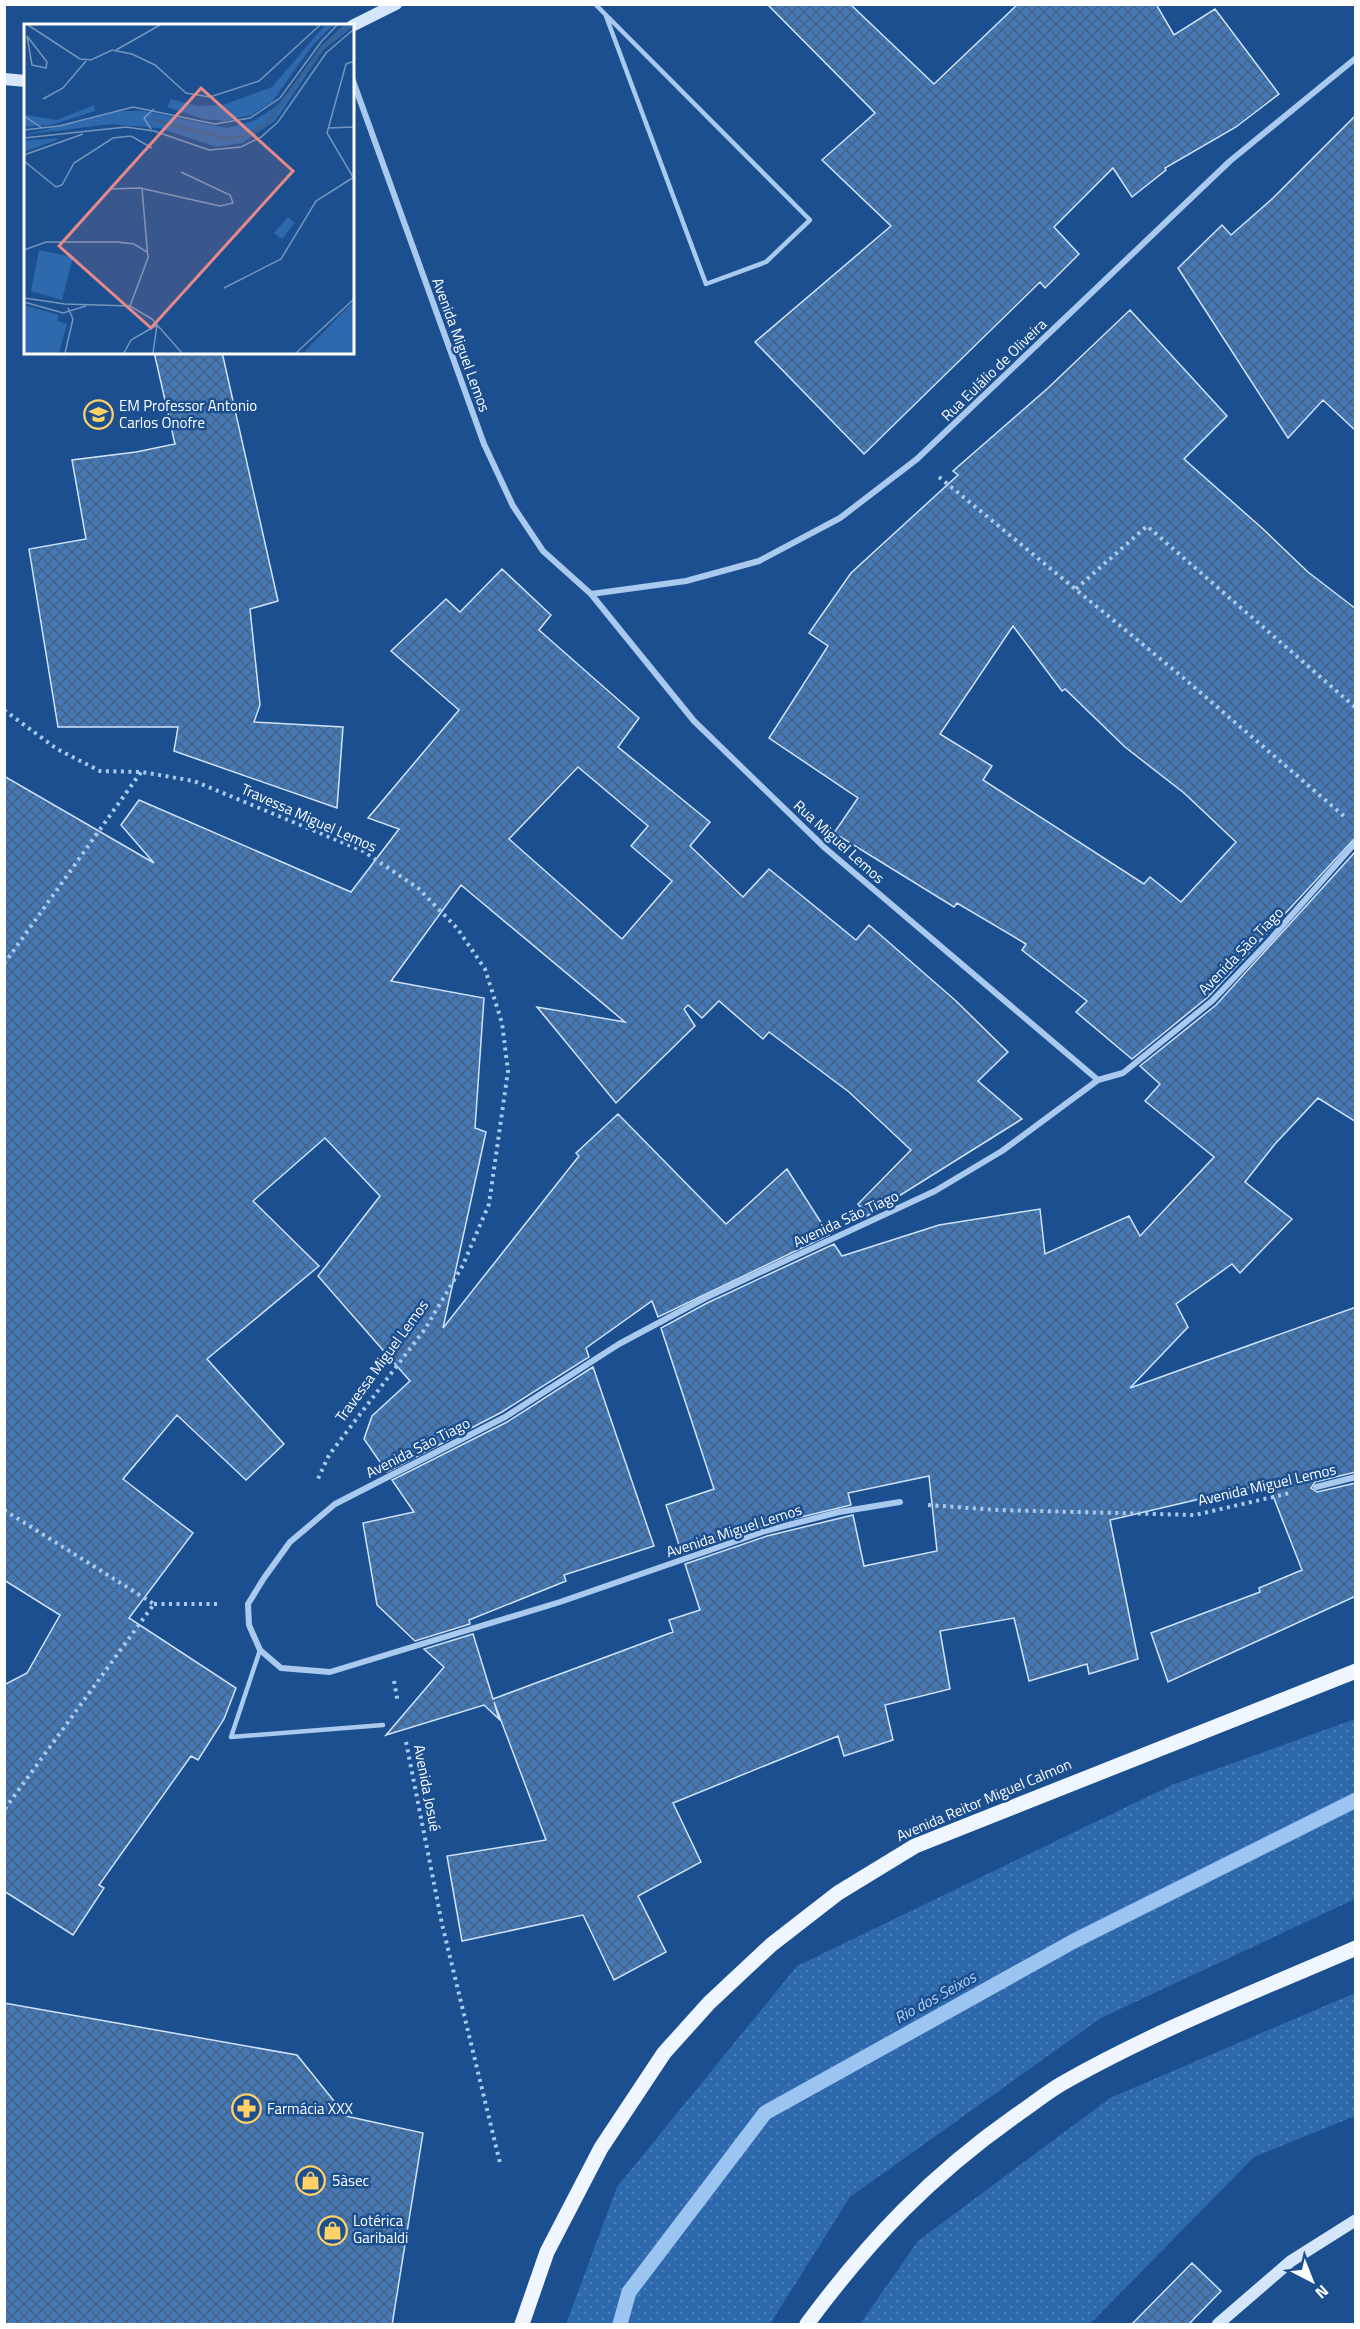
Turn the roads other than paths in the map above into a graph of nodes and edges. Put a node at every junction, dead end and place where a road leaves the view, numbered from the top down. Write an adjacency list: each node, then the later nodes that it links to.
1 (396, 4): 4 (main road)
2 (595, 4): 3 (lane)
3 (606, 16): 3 (lane)
4 (354, 25)
5 (1356, 58): 9 (street, Rua Eulálio de Oliveira)
6 (4, 79): 7 (main road)
7 (24, 81)
8 (354, 84): 9 (street, Avenida Miguel Lemos)
9 (591, 594): 11 (street, Rua Miguel Lemos)
10 (1356, 842): 11 (street, Avenida São Tiago)
11 (1098, 1080): 15 (street, Avenida São Tiago)
12 (1356, 1476): 13 (street, Avenida Miguel Lemos)
13 (1316, 1487)
14 (900, 1502): 16 (street, Avenida Miguel Lemos)
15 (248, 1604): 16 (street, Avenida Miguel Lemos)
16 (260, 1650): 18 (lane)
17 (1356, 1671): 21 (main road, Avenida Reitor Miguel Calmon)
18 (383, 1725)
19 (1356, 1948): 22 (main road)
20 (1356, 2220): 23 (main road)
21 (522, 2325)
22 (807, 2325)
23 (1218, 2325)

